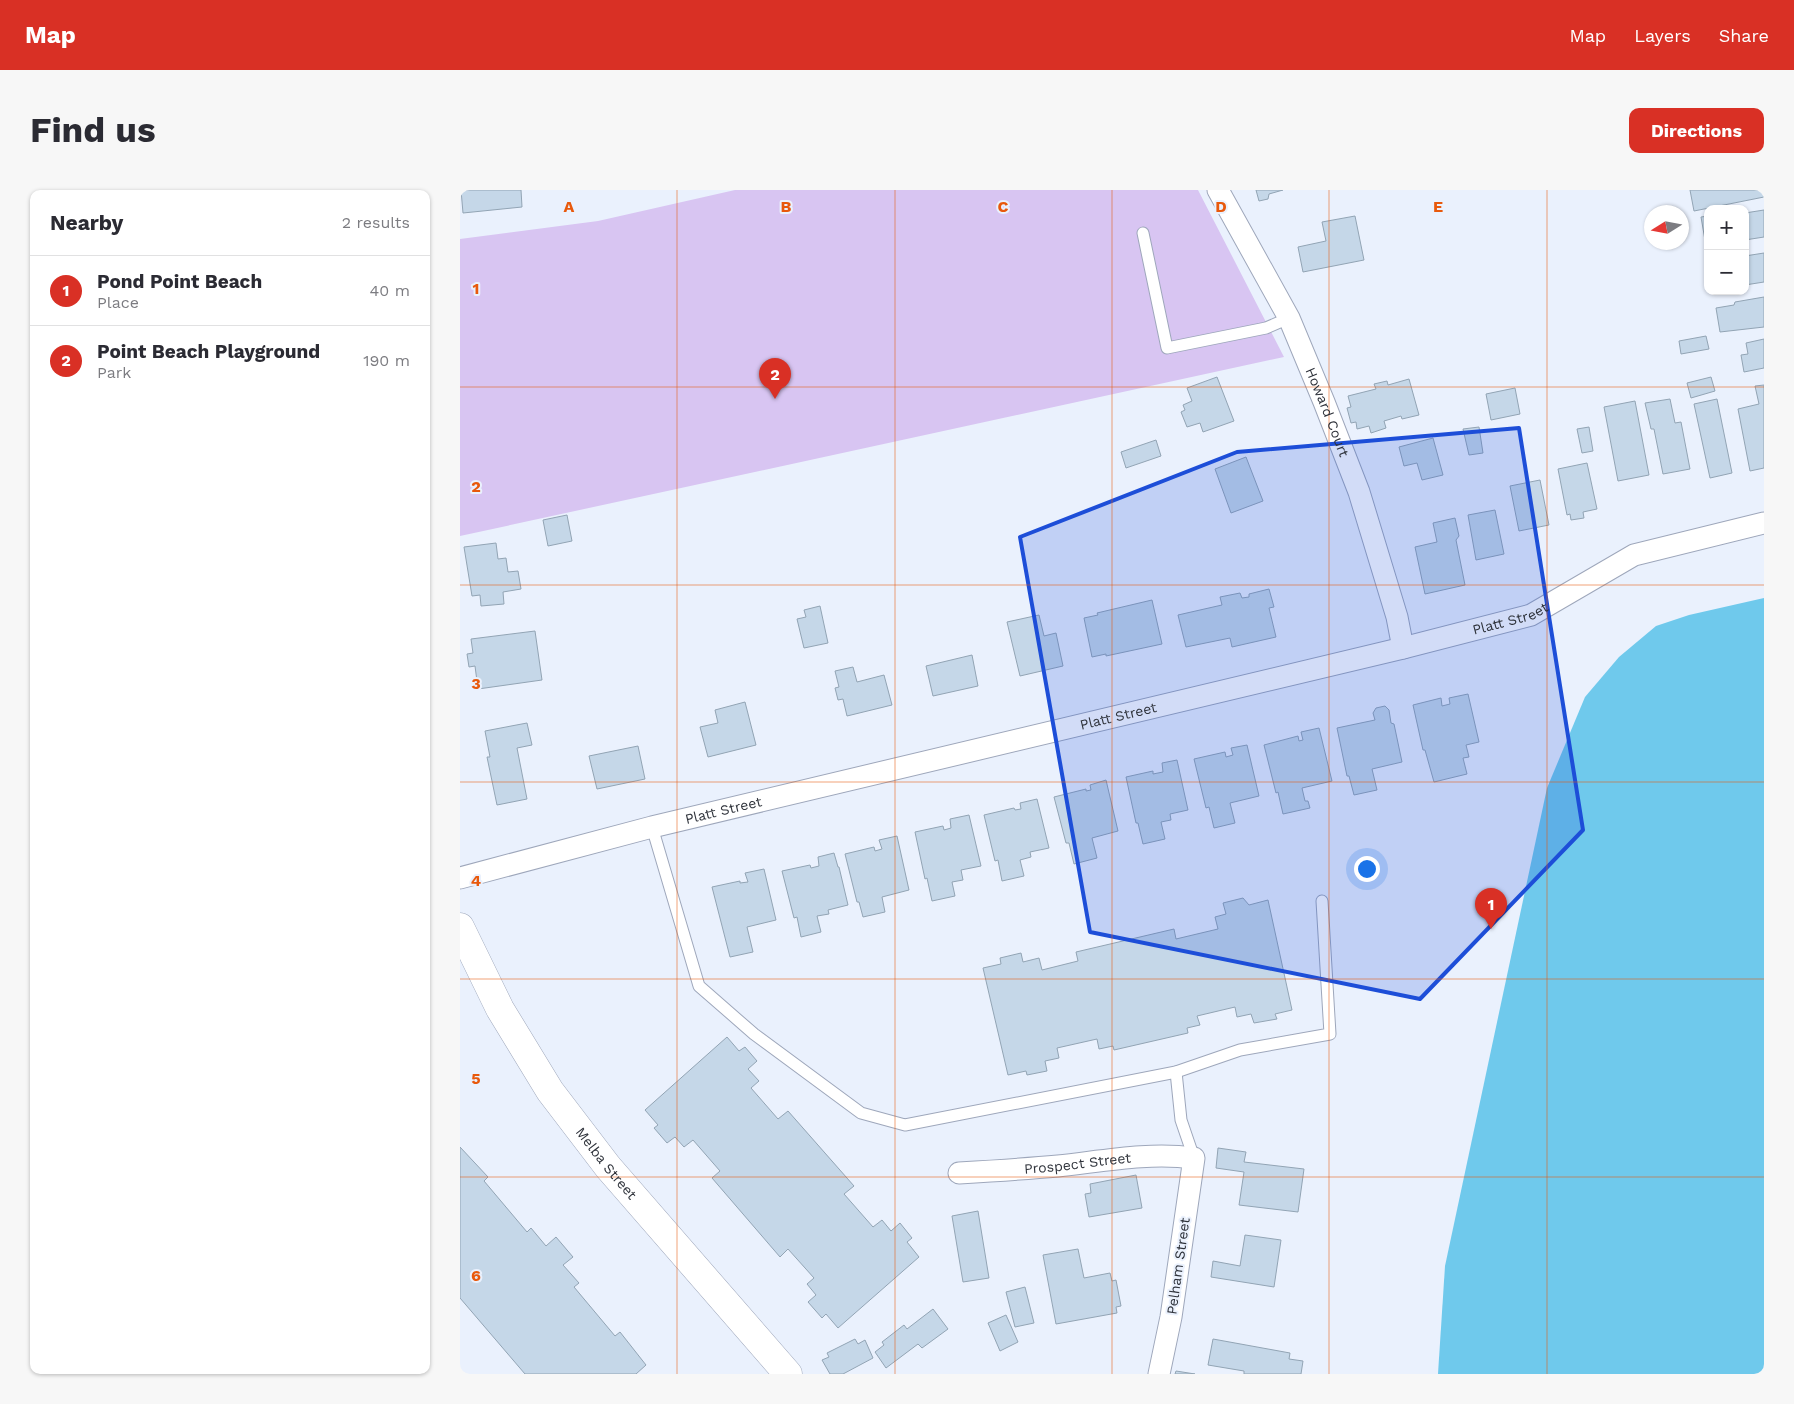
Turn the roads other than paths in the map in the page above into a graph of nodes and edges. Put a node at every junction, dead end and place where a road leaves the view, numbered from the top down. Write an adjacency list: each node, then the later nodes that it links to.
1 (1218, 190): 3 (street, Howard Court)
2 (1143, 233): 3 (lane)
3 (1289, 318): 5 (street, Howard Court)
4 (1764, 523): 5 (street, Platt Street)
5 (1403, 648): 6 (street, Platt Street)
6 (652, 827): 7 (street, Platt Street); 10 (lane)
7 (460, 878)
8 (1322, 901): 10 (lane)
9 (460, 926): 13 (main road, Melba Street)
10 (1176, 1072): 11 (lane)
11 (1194, 1158): 12 (street, Prospect Street); 14 (street, Pelham Street)
12 (959, 1173)
13 (788, 1374)
14 (1158, 1374)

